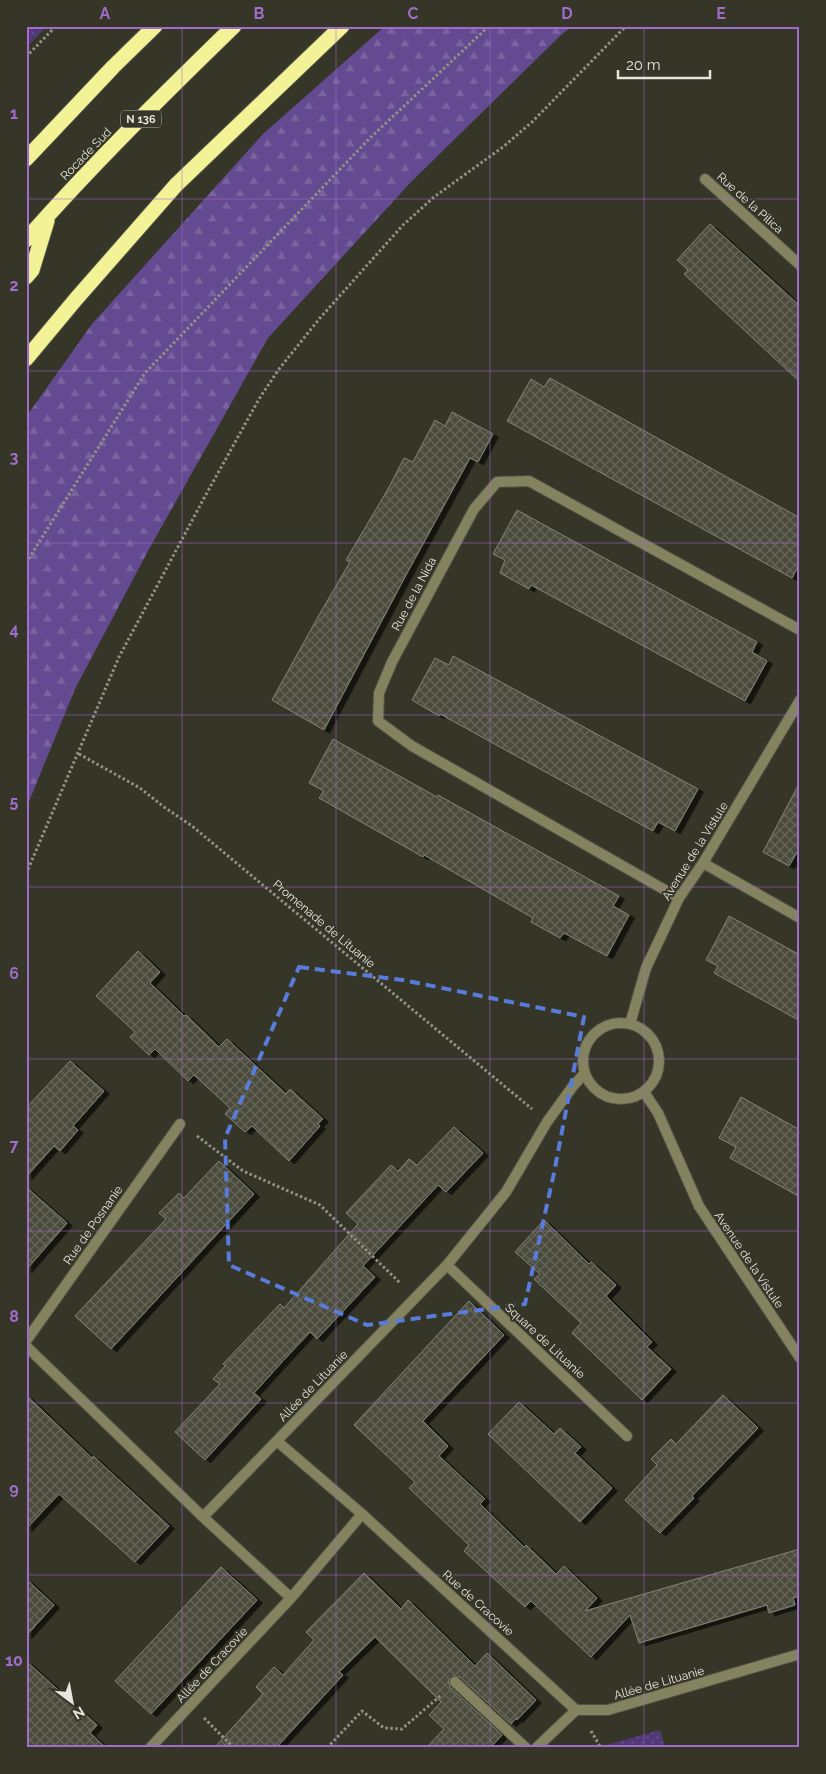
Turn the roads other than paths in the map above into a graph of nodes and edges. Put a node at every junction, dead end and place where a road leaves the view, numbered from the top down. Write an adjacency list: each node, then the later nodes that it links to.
1 (155, 26): 4 (highway)
2 (234, 26): 6 (highway, Rocade Sud / N 136)
3 (342, 26): 10 (highway)
4 (26, 159)
5 (706, 179): 8 (street, Rue de la Pilica)
6 (50, 213): 7 (highway, Rocade Sud / N 136); 9 (highway)
7 (26, 240)
8 (800, 265)
9 (26, 277)
10 (26, 360)
11 (800, 630): 14 (street, Rue de la Nida)
12 (800, 700): 13 (street, Avenue de la Vistule)
13 (703, 863): 14 (street, Avenue de la Vistule); 15 (street)
14 (678, 898): 16 (street, Avenue de la Vistule)
15 (800, 918)
16 (630, 1024): 17 (street); 18 (street)
17 (585, 1073): 18 (street); 20 (street, Allée de Lituanie)
18 (644, 1092): 23 (street, Avenue de la Vistule)
19 (180, 1124): 21 (street, Rue de Posnanie)
20 (446, 1265): 24 (street, Square de Lituanie); 25 (street, Allée de Lituanie)
21 (26, 1341)
22 (26, 1346): 27 (street)
23 (800, 1358)
24 (627, 1436)
25 (278, 1442): 26 (street, Rue de Cracovie); 27 (street, Allée de Lituanie)
26 (362, 1514): 28 (street, Allée de Cracovie); 31 (street, Rue de Cracovie)
27 (203, 1517): 28 (street)
28 (291, 1598): 32 (street, Allée de Cracovie)
29 (800, 1654): 31 (street, Allée de Lituanie)
30 (455, 1682): 33 (street)
31 (576, 1710): 34 (street)
32 (150, 1748)
33 (526, 1748)
34 (536, 1748)

